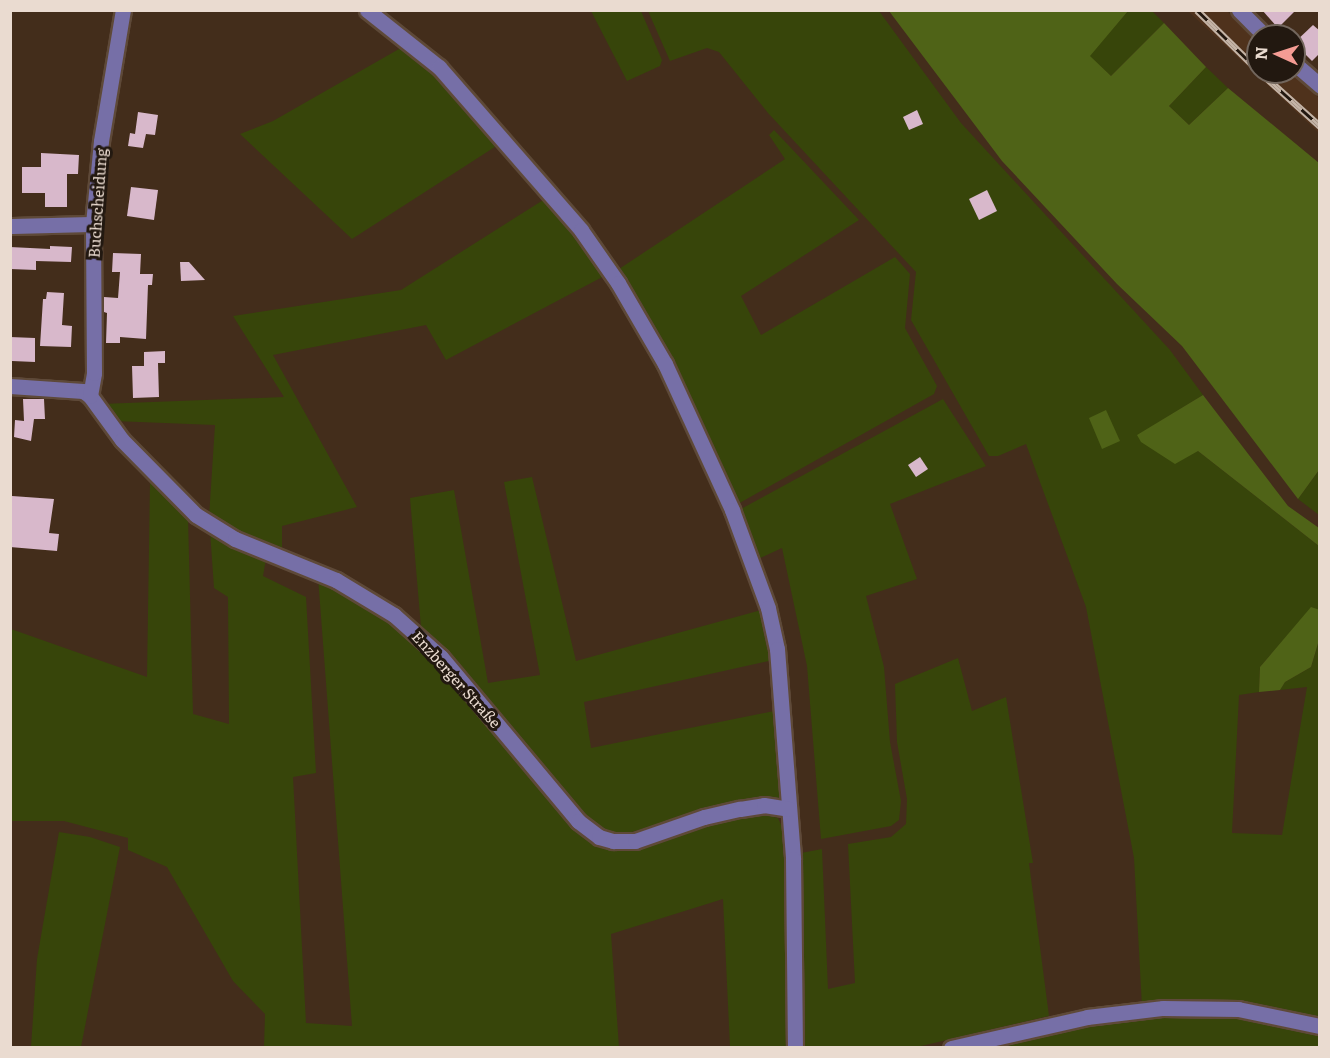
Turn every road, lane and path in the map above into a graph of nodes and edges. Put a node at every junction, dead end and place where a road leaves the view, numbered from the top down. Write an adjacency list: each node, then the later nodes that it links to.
1 (123, 10): 7 (street, Buchscheidung)
2 (367, 10): 11 (street)
3 (1239, 10): 4 (street)
4 (1253, 24)
5 (1306, 74): 6 (street)
6 (1320, 86)
7 (93, 224): 8 (street); 10 (street, Buchscheidung)
8 (10, 226)
9 (10, 387): 10 (street)
10 (90, 396): 11 (street, Enzberger Straße)
11 (789, 809): 13 (street)
12 (1320, 1026): 14 (street)
13 (795, 1047)
14 (951, 1047)

